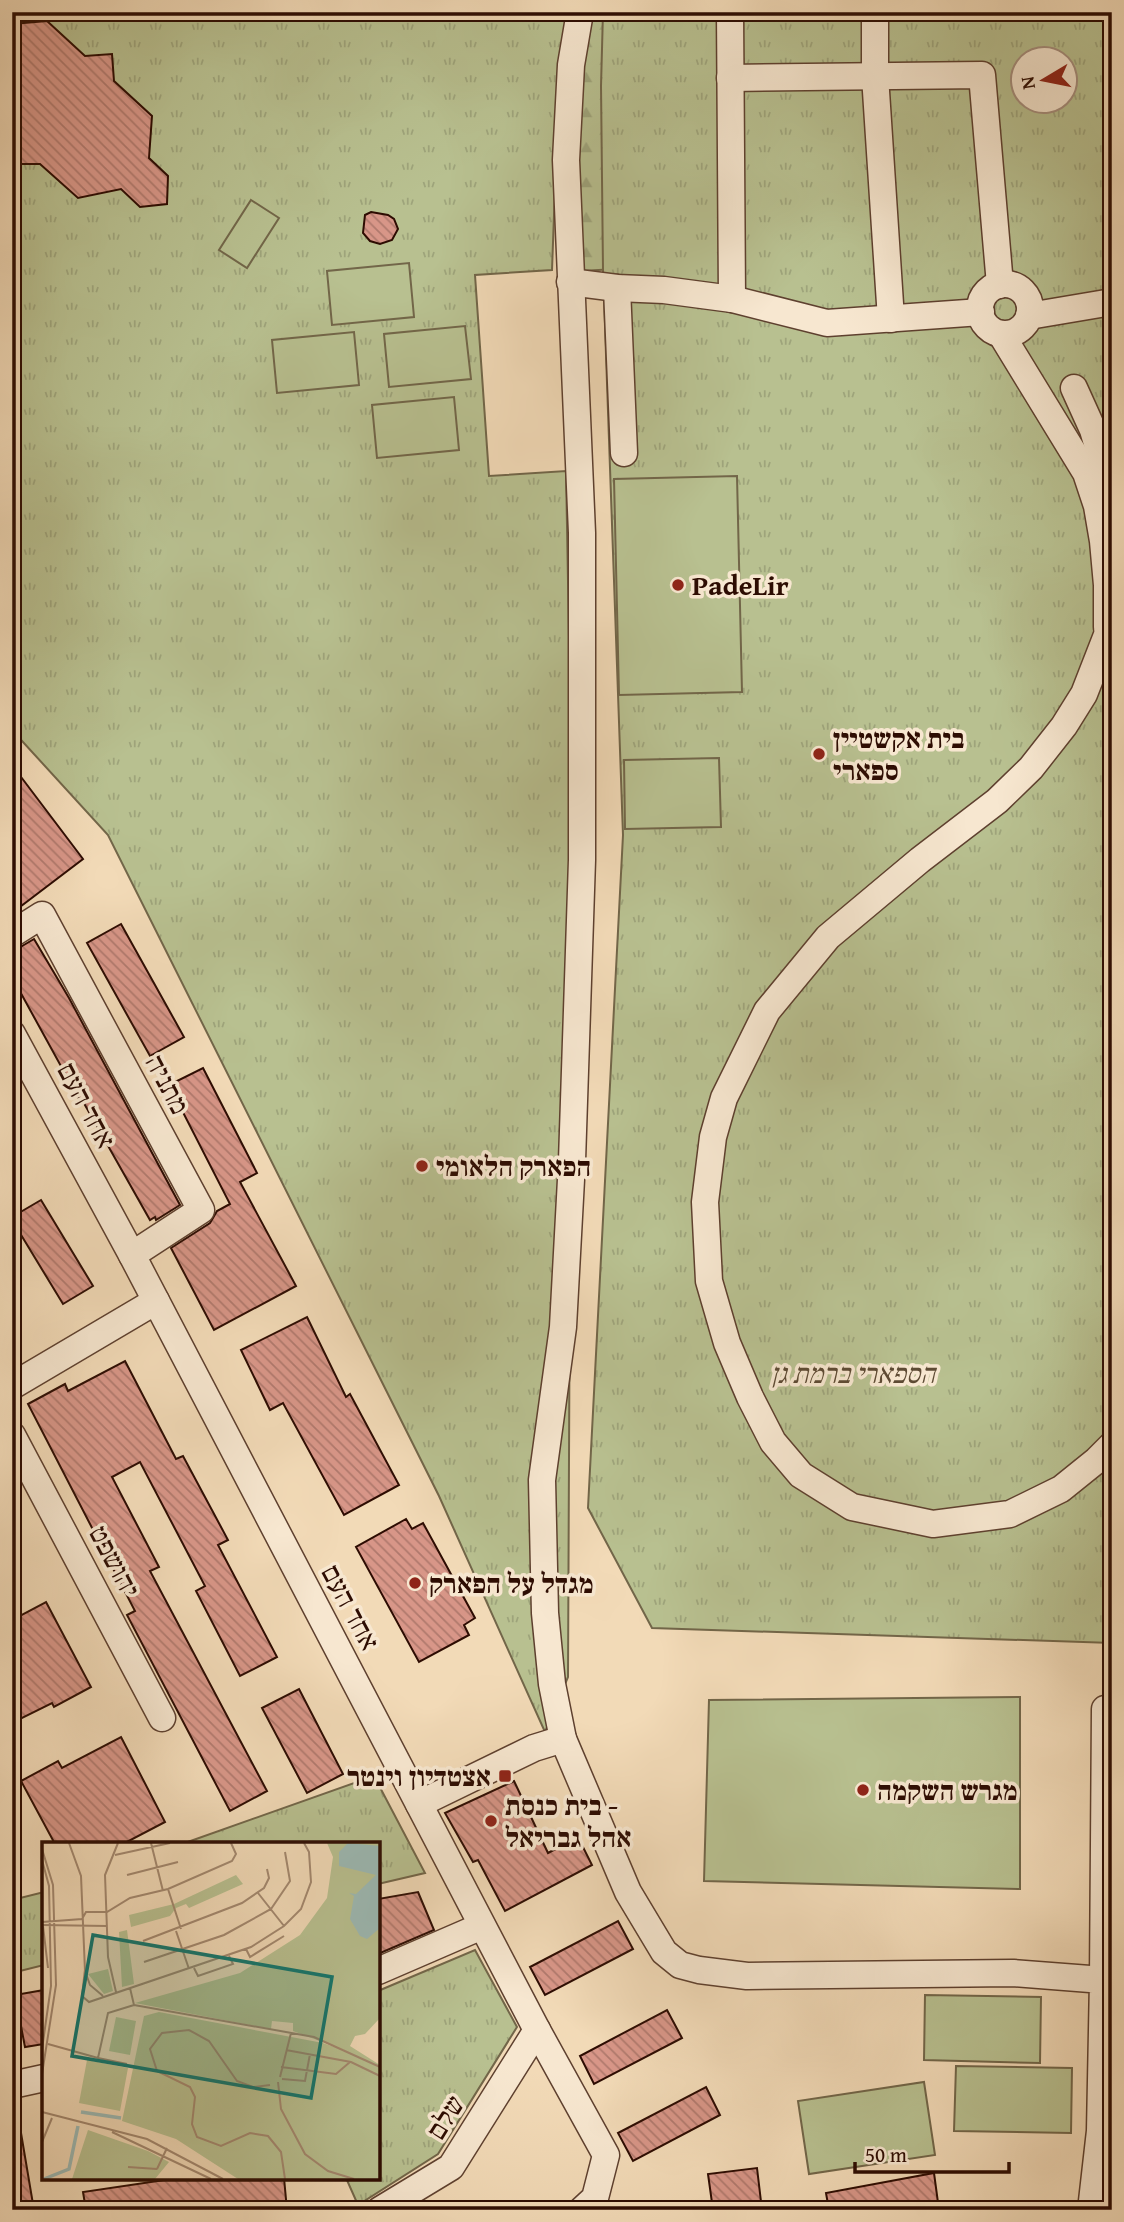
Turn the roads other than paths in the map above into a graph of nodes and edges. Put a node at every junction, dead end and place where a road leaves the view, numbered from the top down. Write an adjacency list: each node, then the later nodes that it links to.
1 (580, 12): 6 (street)
2 (730, 12): 5 (street)
3 (875, 12): 4 (street)
4 (875, 76): 5 (street); 7 (street); 13 (street)
5 (730, 78): 9 (street)
6 (570, 282): 8 (street); 29 (street)
7 (1000, 285): 11 (street); 12 (street)
8 (617, 288): 9 (street); 16 (street)
9 (732, 299): 13 (street)
10 (1112, 302): 12 (street)
11 (981, 312): 13 (street); 14 (street)
12 (1029, 316): 14 (street)
13 (891, 318)
14 (1001, 334): 19 (street)
15 (1074, 388): 17 (street)
16 (624, 453)
17 (1112, 493)
18 (1112, 609): 19 (street)
19 (1107, 635): 26 (street)
20 (12, 934): 22 (street, מתניה)
21 (12, 1034): 22 (street, אחד העם)
22 (132, 1255): 23 (street, אחד העם)
23 (156, 1301): 24 (street); 30 (street, אחד העם)
24 (12, 1386)
25 (12, 1435): 28 (street, יהושפט)
26 (1112, 1445)
27 (1105, 1709): 33 (street)
28 (162, 1718)
29 (563, 1740): 30 (street); 33 (street)
30 (419, 1804): 31 (street, אחד העם)
31 (482, 1926): 32 (street); 34 (street, אחד העם)
32 (380, 1970)
33 (1103, 1980): 39 (street)
34 (537, 2030): 37 (street, שלם); 38 (street, אחד העם)
35 (42, 2078): 36 (street)
36 (12, 2085)
37 (380, 2210)
38 (582, 2210)
39 (1091, 2210)

